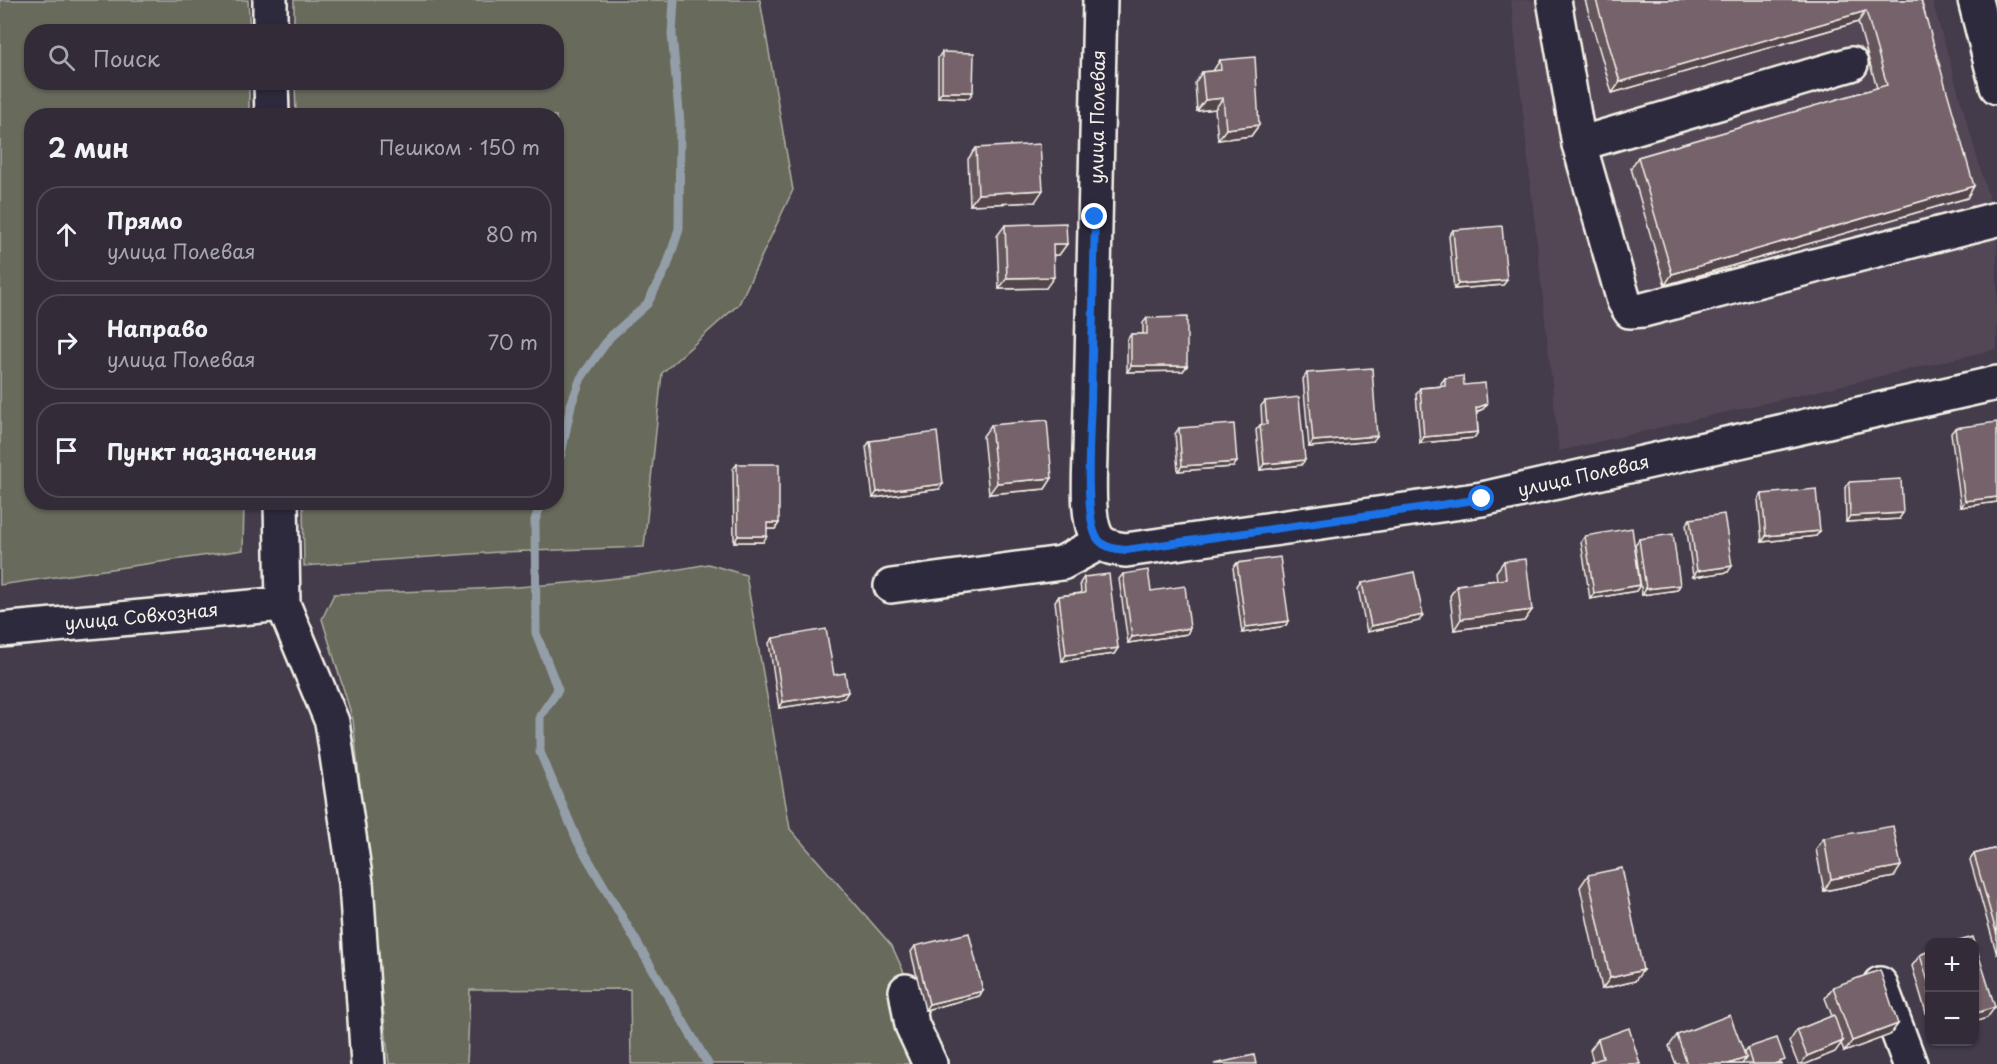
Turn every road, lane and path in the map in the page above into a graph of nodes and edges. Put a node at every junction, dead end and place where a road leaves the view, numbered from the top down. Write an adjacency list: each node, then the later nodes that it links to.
1 (270, 0): 5 (street)
2 (1100, 0): 14 (street, улица Полевая)
3 (1554, 0): 10 (street)
4 (1975, 0): 7 (street)
5 (270, 24)
6 (1851, 64): 10 (street)
7 (1997, 87)
8 (271, 90): 9 (street)
9 (272, 108)
10 (1579, 144): 11 (street)
11 (1997, 219)
12 (1997, 382): 14 (street, улица Полевая)
13 (280, 510): 16 (street)
14 (1101, 542): 15 (street)
15 (891, 586)
16 (283, 604): 17 (street, улица Совхозная); 20 (street)
17 (0, 630)
18 (1877, 976): 22 (street)
19 (906, 991): 21 (street)
20 (368, 1064)
21 (930, 1064)
22 (1910, 1064)

